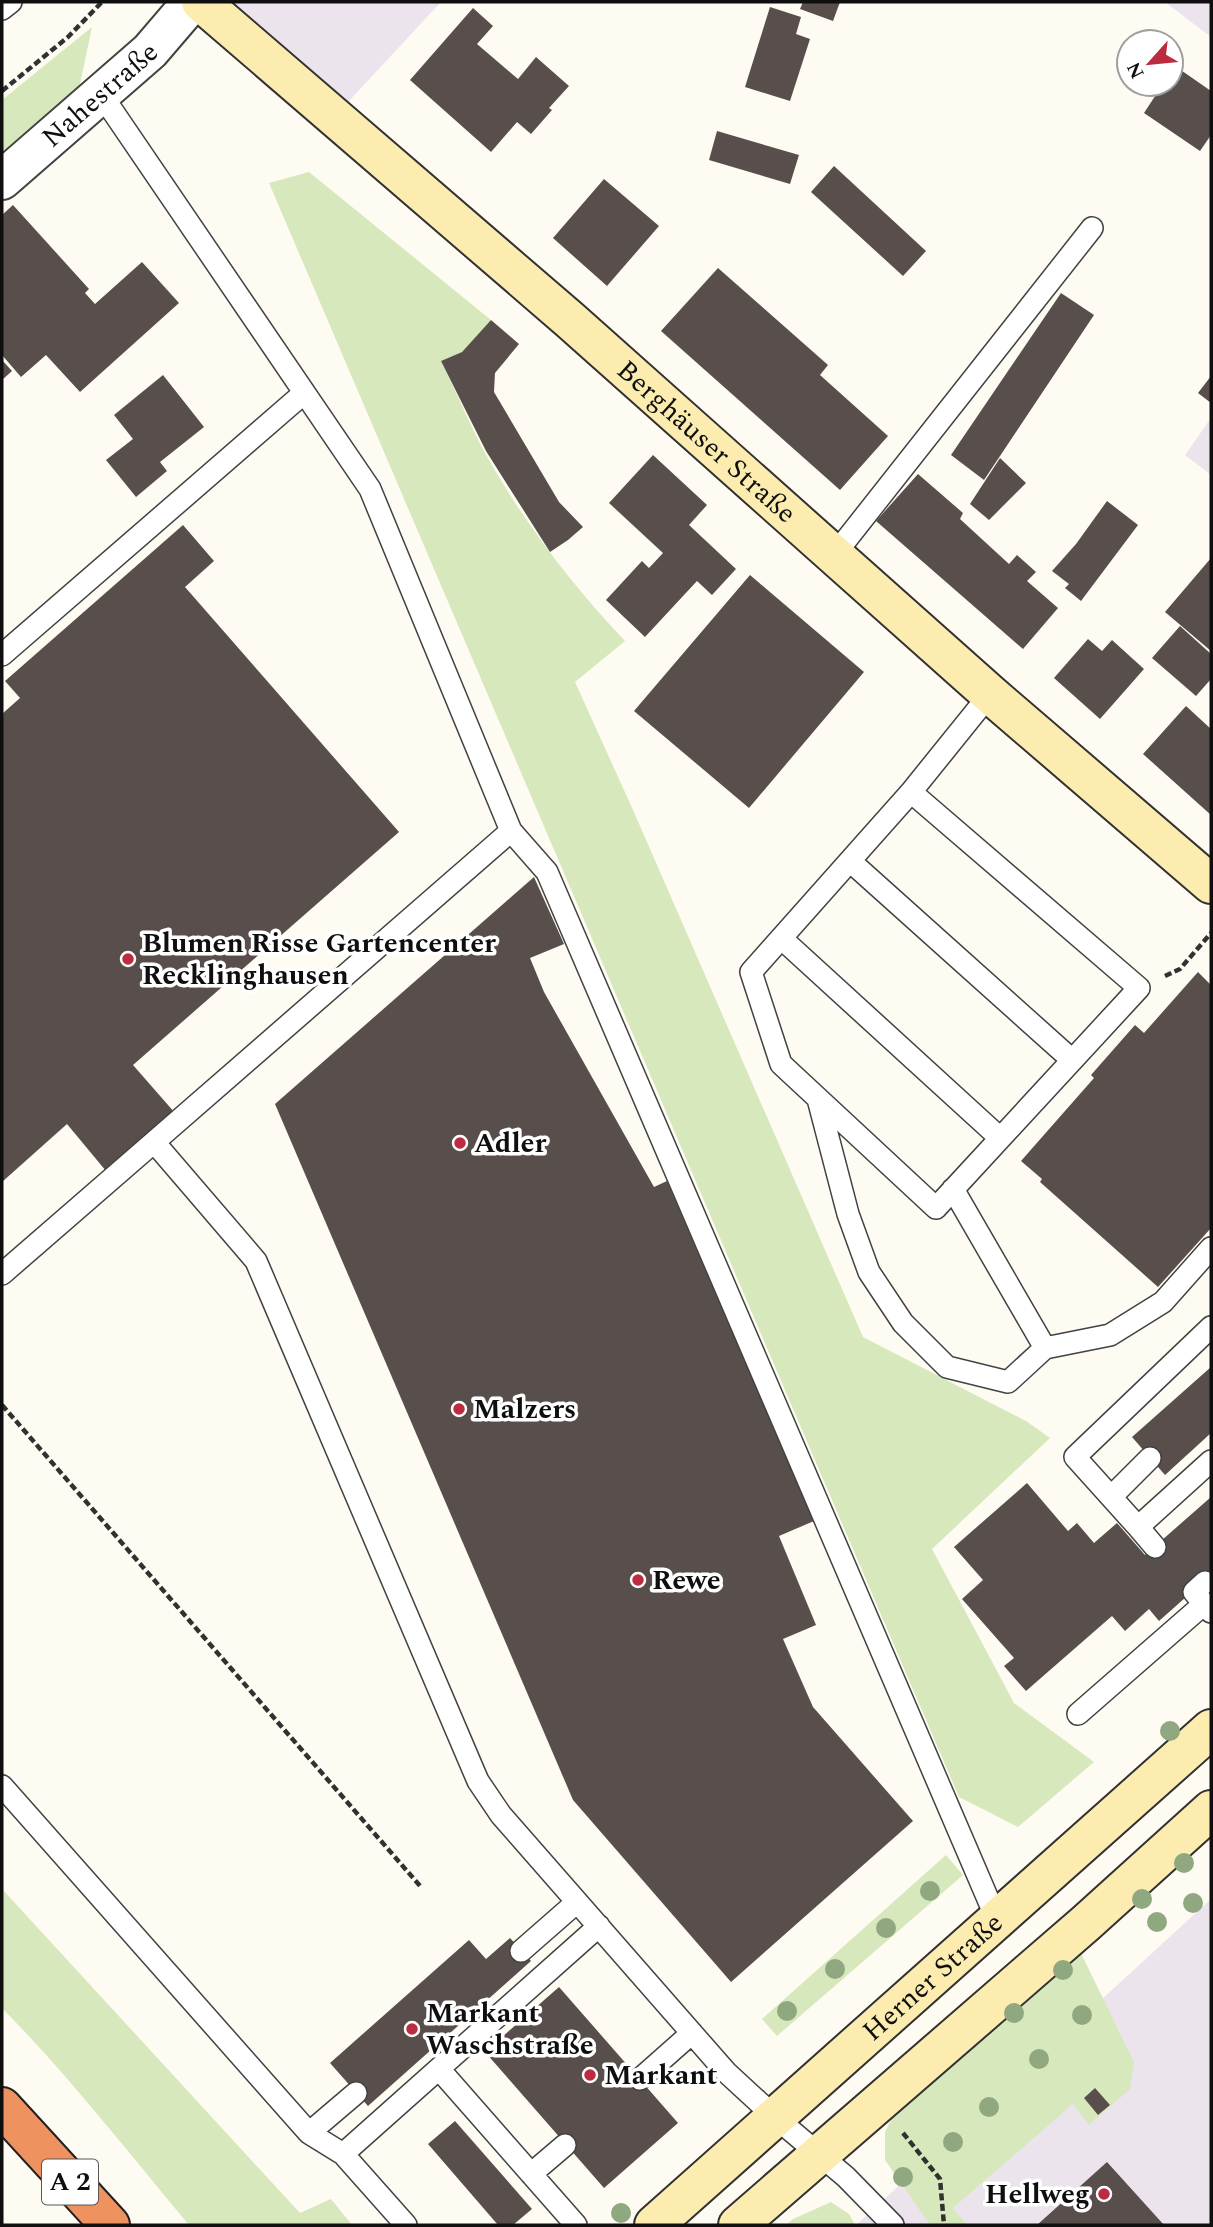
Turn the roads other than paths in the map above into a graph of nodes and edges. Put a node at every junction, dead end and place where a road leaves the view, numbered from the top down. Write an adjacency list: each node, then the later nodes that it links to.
1 (11, 2): 4 (lane)
2 (192, 2): 5 (street, Nahestraße)
3 (201, 2): 9 (main road, Berghäuser Straße)
4 (2, 9)
5 (101, 94): 6 (street, Nahestraße); 8 (lane)
6 (2, 180)
7 (1092, 228): 9 (lane)
8 (304, 393): 10 (lane); 13 (lane)
9 (835, 554): 11 (main road, Berghäuser Straße)
10 (2, 655)
11 (990, 694): 12 (lane); 15 (main road, Berghäuser Straße)
12 (911, 792): 14 (lane); 17 (lane)
13 (511, 831): 20 (lane); 37 (lane)
14 (850, 861): 16 (lane); 17 (lane)
15 (1211, 884)
16 (781, 938): 18 (lane); 19 (lane)
17 (1072, 1060): 19 (lane)
18 (818, 1099): 21 (lane); 25 (lane)
19 (1000, 1138): 21 (lane)
20 (154, 1142): 23 (lane); 36 (lane)
21 (953, 1189): 25 (lane)
22 (1211, 1248): 25 (lane)
23 (2, 1274)
24 (1211, 1328): 28 (lane)
25 (1045, 1348)
26 (1150, 1458): 28 (lane)
27 (1211, 1461): 29 (lane)
28 (1111, 1497): 29 (lane)
29 (1138, 1527): 30 (lane)
30 (1155, 1547)
31 (1207, 1600): 32 (lane)
32 (1078, 1714)
33 (1211, 1729): 37 (main road, Herner Straße)
34 (2, 1786): 46 (lane)
35 (1211, 1810): 49 (main road, Herner Straße)
36 (577, 1902): 38 (lane); 39 (lane)
37 (997, 1920): 45 (main road, Herner Straße)
38 (599, 1926): 40 (lane); 41 (lane)
39 (521, 1951)
40 (692, 2033): 42 (lane); 45 (lane)
41 (439, 2069): 48 (lane); 50 (lane)
42 (640, 2079)
43 (356, 2093): 46 (lane)
44 (2, 2108): 52 (highway, A 2)
45 (776, 2118): 49 (lane); 54 (main road, Herner Straße)
46 (309, 2133): 48 (lane)
47 (565, 2145): 50 (lane)
48 (343, 2154): 53 (lane)
49 (819, 2155): 55 (main road, Herner Straße); 56 (lane)
50 (531, 2174): 51 (lane)
51 (573, 2221)
52 (110, 2225)
53 (406, 2225)
54 (654, 2225)
55 (738, 2225)
56 (894, 2225)

